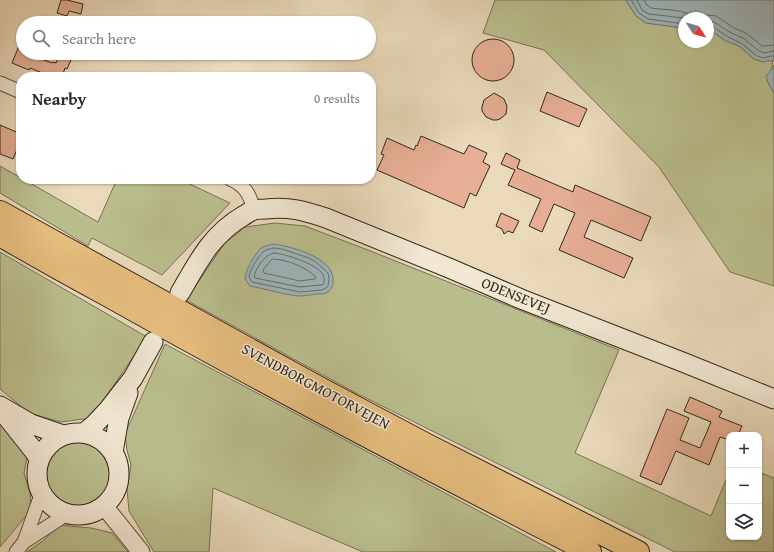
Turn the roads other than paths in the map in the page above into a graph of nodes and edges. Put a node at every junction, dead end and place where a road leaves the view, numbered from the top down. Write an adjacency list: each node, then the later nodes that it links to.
1 (0, 83): 2 (street)
2 (16, 90)
3 (239, 184): 4 (street)
4 (254, 210): 7 (main road, ODENSEVEJ); 10 (main road, ODENSEVEJ)
5 (0, 212): 22 (highway, SVENDBORGMOTORVEJEN)
6 (0, 235): 21 (highway, SVENDBORGMOTORVEJEN)
7 (180, 293)
8 (153, 342): 9 (main road)
9 (133, 378): 12 (main road); 14 (main road)
10 (774, 399)
11 (0, 407): 13 (main road); 15 (main road)
12 (84, 433): 13 (main road); 14 (main road)
13 (63, 435): 15 (main road)
14 (113, 452): 17 (main road)
15 (38, 459): 16 (main road)
16 (41, 495): 18 (main road); 19 (street)
17 (104, 506): 18 (main road); 20 (street)
18 (67, 514): 19 (street)
19 (20, 547)
20 (141, 552)
21 (590, 552)
22 (638, 552)

